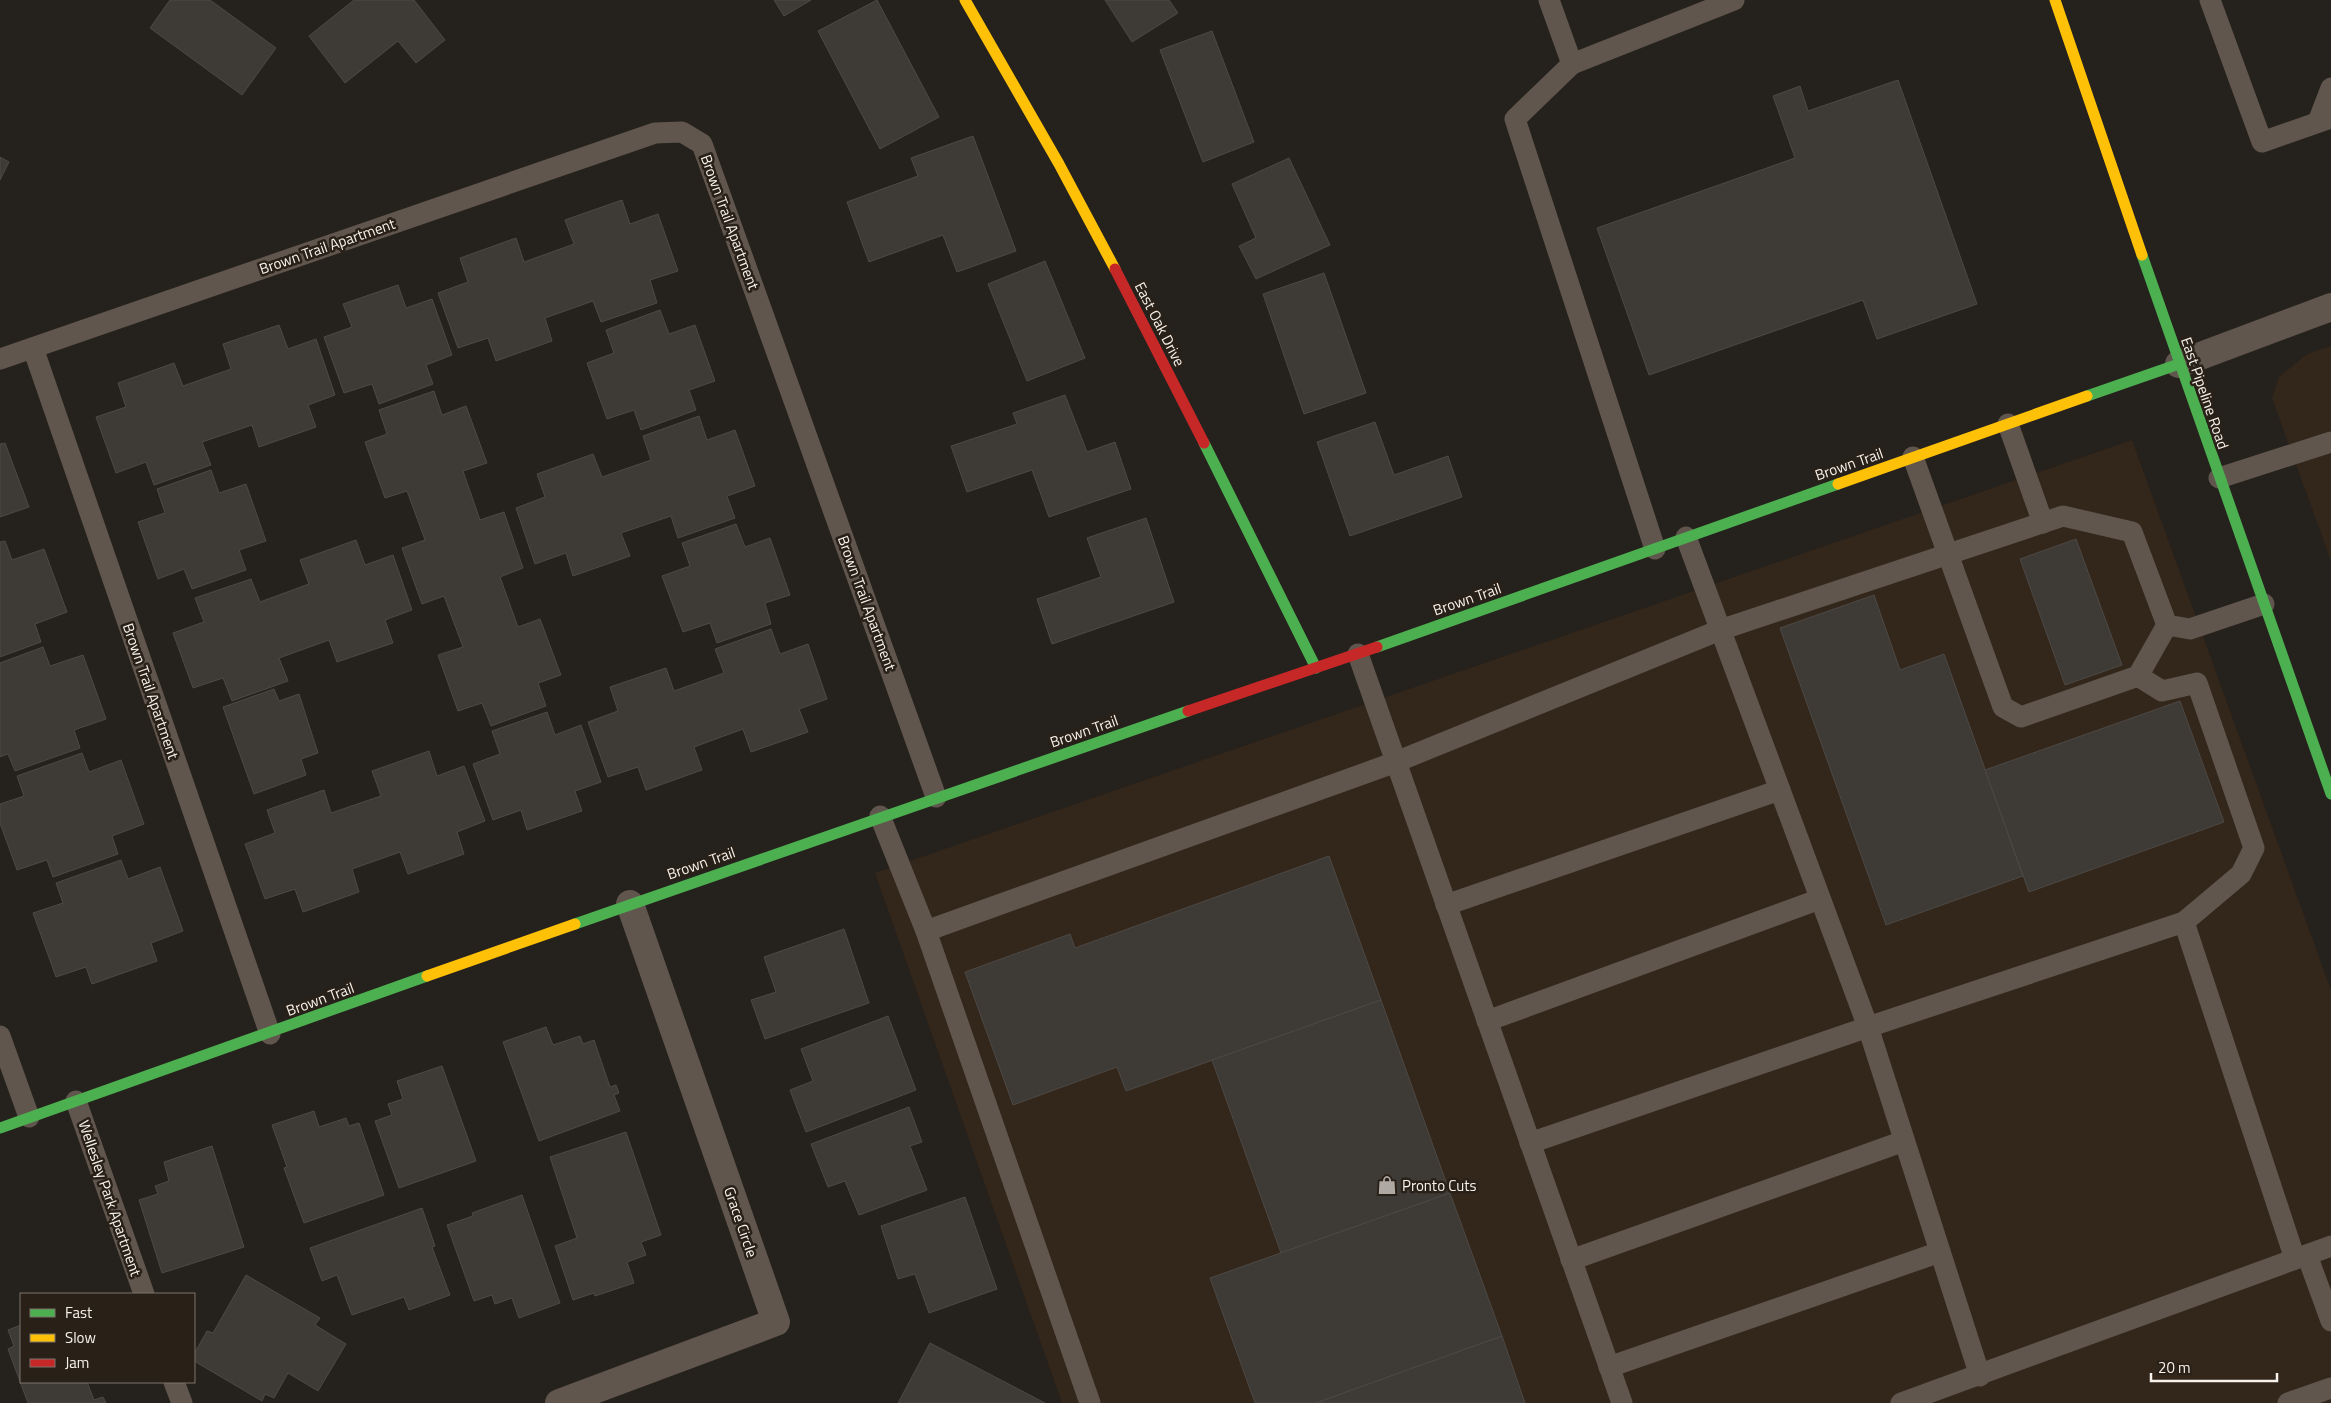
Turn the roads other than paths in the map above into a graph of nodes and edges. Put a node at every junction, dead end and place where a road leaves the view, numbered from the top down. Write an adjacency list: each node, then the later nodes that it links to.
1 (965, 0): 25 (main road, East Oak Drive)
2 (1549, 0): 6 (lane)
3 (1734, 0): 6 (lane)
4 (2055, 0): 12 (main road, East Pipeline Road)
5 (2210, 0): 8 (lane)
6 (1572, 64): 19 (lane)
7 (2331, 88): 8 (lane)
8 (2324, 120)
9 (2331, 307): 12 (street)
10 (33, 348): 11 (lane, Brown Trail Apartment); 30 (lane, Brown Trail Apartment); 39 (lane, Brown Trail Apartment)
11 (0, 359)
12 (2179, 364): 13 (main road, Brown Trail); 16 (main road, East Pipeline Road)
13 (2008, 424): 15 (main road, Brown Trail); 17 (lane)
14 (2331, 442): 16 (lane)
15 (1913, 457): 18 (main road, Brown Trail); 20 (lane)
16 (2219, 478): 21 (main road, East Pipeline Road)
17 (2042, 523): 20 (lane); 22 (lane)
18 (1686, 538): 19 (main road, Brown Trail); 23 (lane)
19 (1655, 549): 24 (main road, Brown Trail)
20 (1947, 555): 23 (lane); 26 (lane)
21 (2264, 604): 22 (lane); 29 (main road, East Pipeline Road)
22 (2167, 625): 26 (lane)
23 (1720, 630): 27 (lane); 28 (lane)
24 (1358, 654): 25 (main road, Brown Trail); 27 (lane)
25 (1316, 668): 30 (main road, Brown Trail)
26 (2138, 676): 35 (lane)
27 (1396, 762): 34 (lane); 36 (lane)
28 (1780, 790): 32 (lane); 34 (lane)
29 (2331, 794)
30 (936, 797): 31 (main road, Brown Trail)
31 (880, 816): 33 (main road, Brown Trail); 36 (lane)
32 (1820, 900): 37 (lane); 38 (lane)
33 (630, 904): 39 (main road, Brown Trail); 57 (street, Grace Circle)
34 (1446, 905): 37 (lane)
35 (2184, 922): 38 (lane); 48 (lane)
36 (926, 931): 58 (lane)
37 (1487, 1021): 45 (lane)
38 (1868, 1027): 44 (lane); 45 (lane)
39 (270, 1034): 41 (main road, Brown Trail)
40 (0, 1036): 42 (lane)
41 (76, 1101): 42 (main road, Brown Trail); 50 (lane, Wellesley Park Apartment)
42 (29, 1117): 43 (main road, Brown Trail)
43 (0, 1128)
44 (1904, 1141): 47 (lane); 49 (lane)
45 (1530, 1143): 49 (lane)
46 (2331, 1246): 48 (lane)
47 (1940, 1252): 52 (lane); 53 (lane)
48 (2301, 1257): 51 (lane); 53 (lane)
49 (1571, 1260): 52 (lane)
50 (144, 1293)
51 (2331, 1321)
52 (1608, 1367): 59 (lane)
53 (1980, 1376): 60 (lane)
54 (174, 1383): 56 (lane)
55 (2331, 1388): 61 (lane)
56 (182, 1403)
57 (559, 1403)
58 (1090, 1403)
59 (1622, 1403)
60 (1901, 1403)
61 (2288, 1403)

